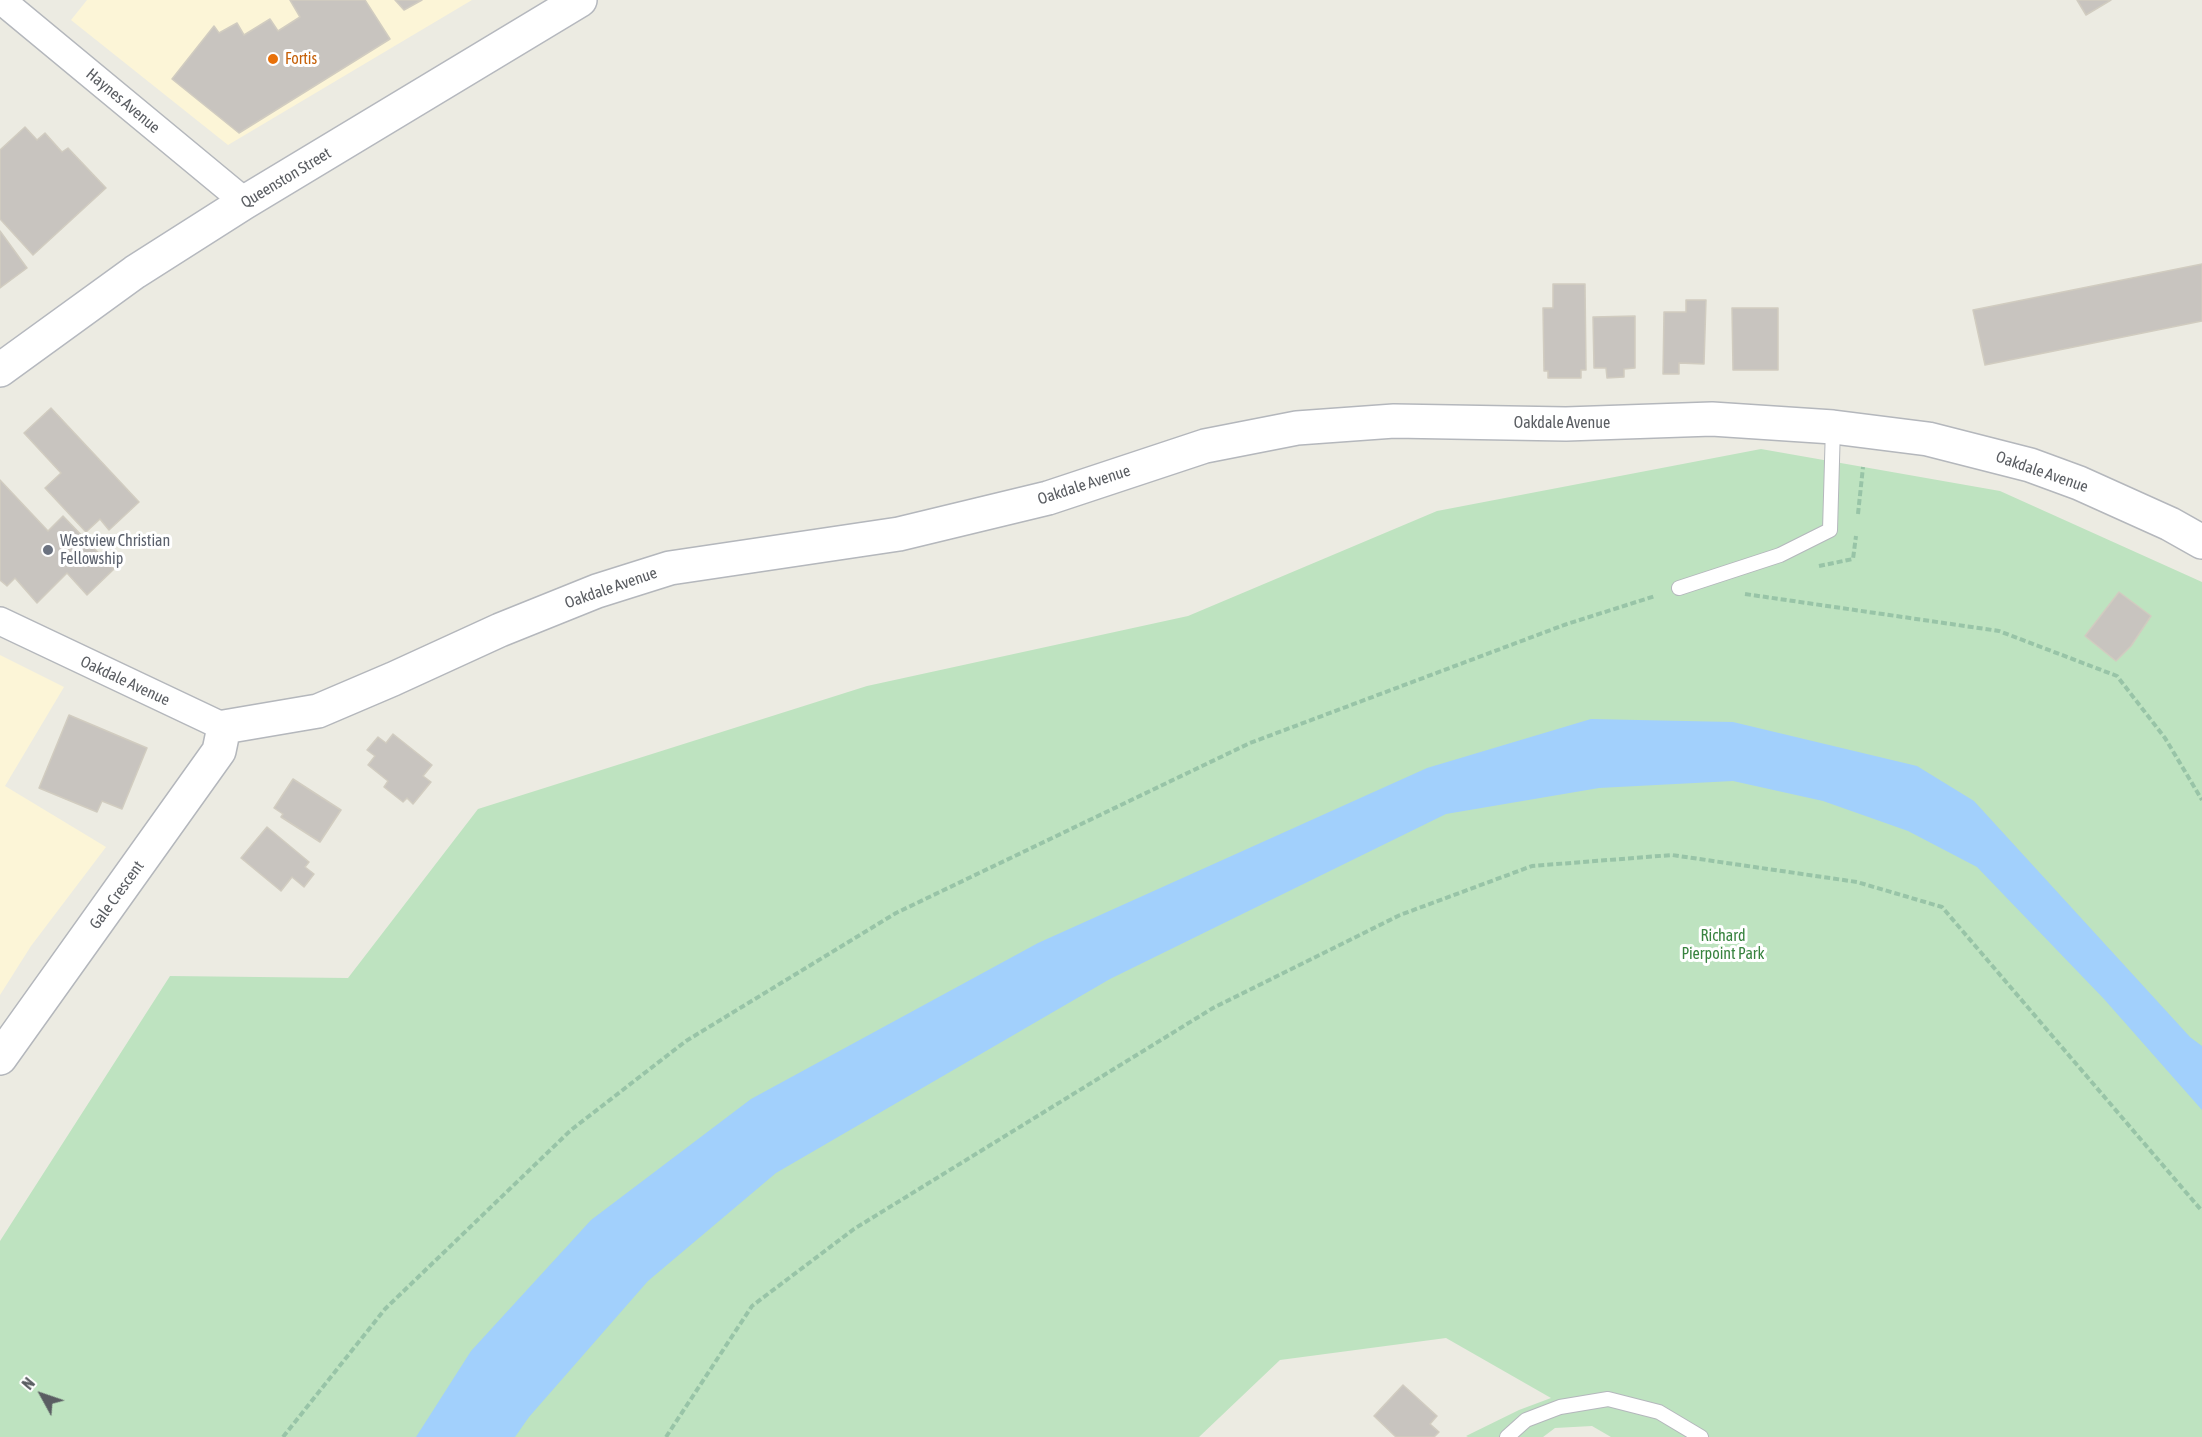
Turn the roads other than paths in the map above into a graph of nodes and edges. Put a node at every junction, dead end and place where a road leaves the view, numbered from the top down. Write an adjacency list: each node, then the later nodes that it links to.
1 (1, 0): 3 (street, Haynes Avenue)
2 (580, 0): 3 (street, Queenston Street)
3 (246, 202): 4 (street, Queenston Street)
4 (0, 370)
5 (1833, 427): 6 (street, Oakdale Avenue); 7 (lane); 9 (street, Oakdale Avenue)
6 (2202, 542)
7 (1679, 588)
8 (0, 621): 9 (street, Oakdale Avenue)
9 (224, 728): 10 (street, Gale Crescent)
10 (0, 1058)
11 (1507, 1437): 12 (lane)
12 (1701, 1437)

